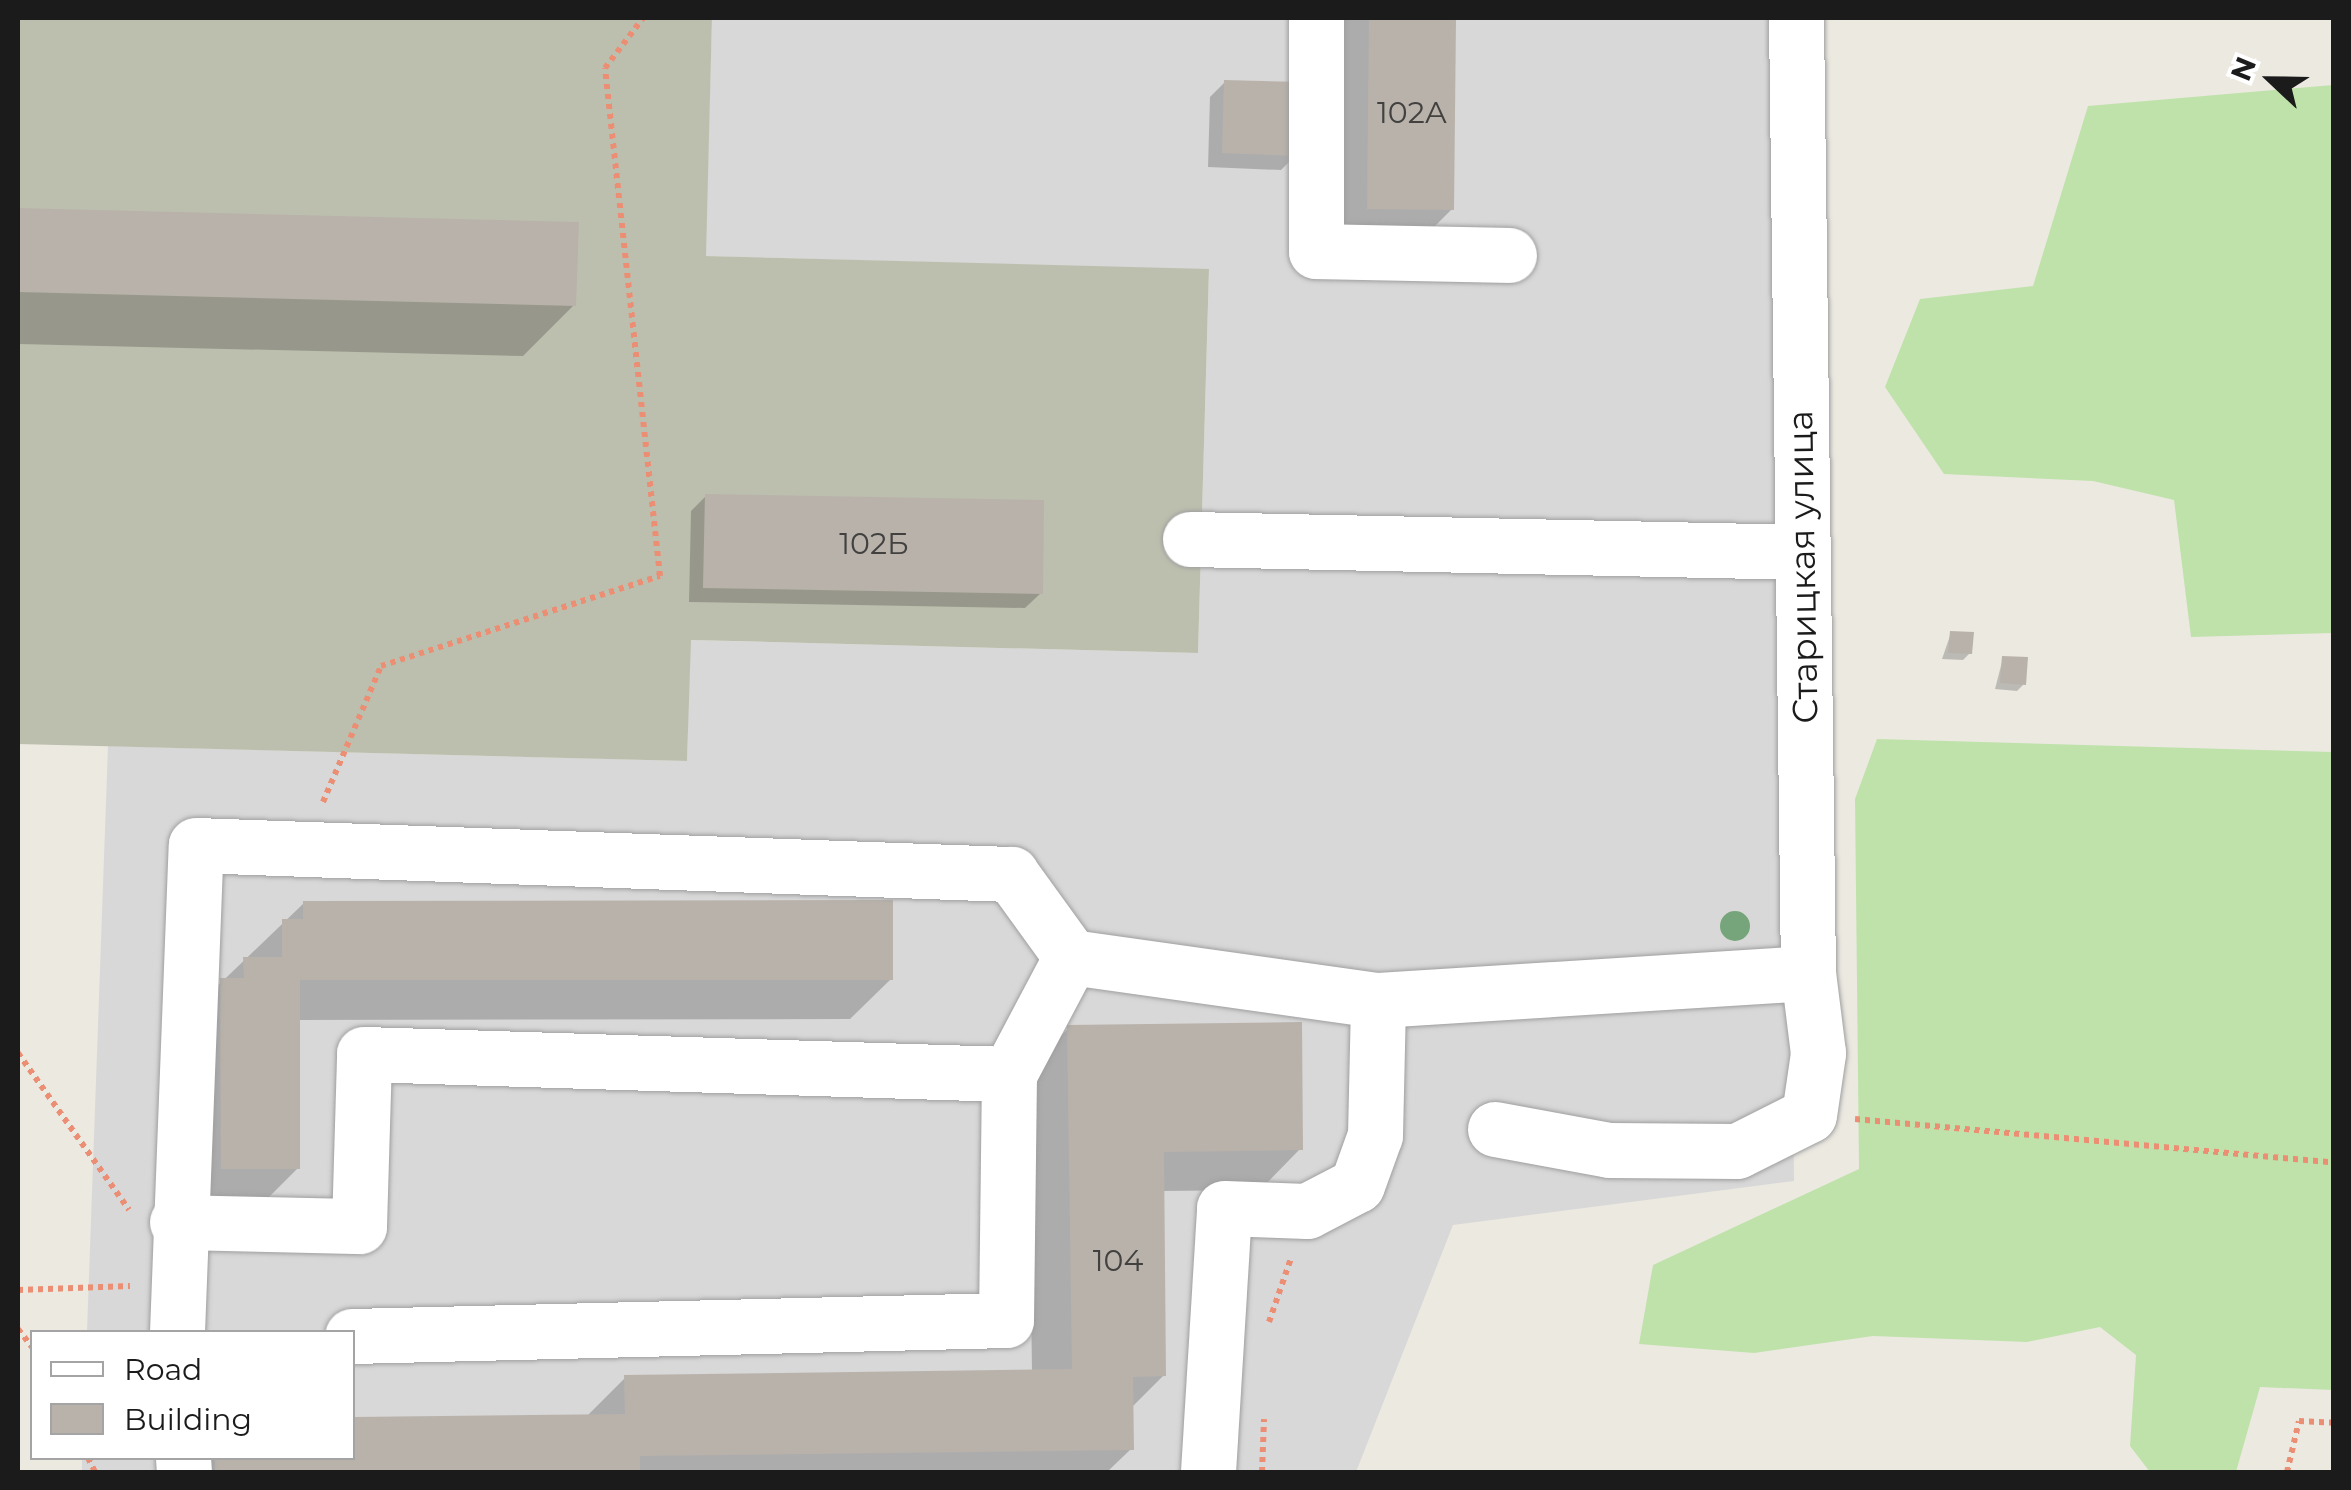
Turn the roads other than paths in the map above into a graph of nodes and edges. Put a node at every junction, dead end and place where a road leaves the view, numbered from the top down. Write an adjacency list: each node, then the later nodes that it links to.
1 (1316, 18): 3 (street)
2 (1796, 18): 5 (street, Старицкая улица)
3 (1509, 255)
4 (1190, 540): 5 (street)
5 (1803, 552): 7 (street, Старицкая улица)
6 (1071, 957): 8 (street); 9 (street); 11 (street)
7 (1808, 973): 8 (street); 10 (street, Старицкая улица)
8 (1378, 1000): 14 (street)
9 (1010, 1074): 11 (street); 13 (street)
10 (1495, 1129)
11 (154, 1222): 12 (street)
12 (177, 1330)
13 (355, 1336)
14 (1208, 1472)

